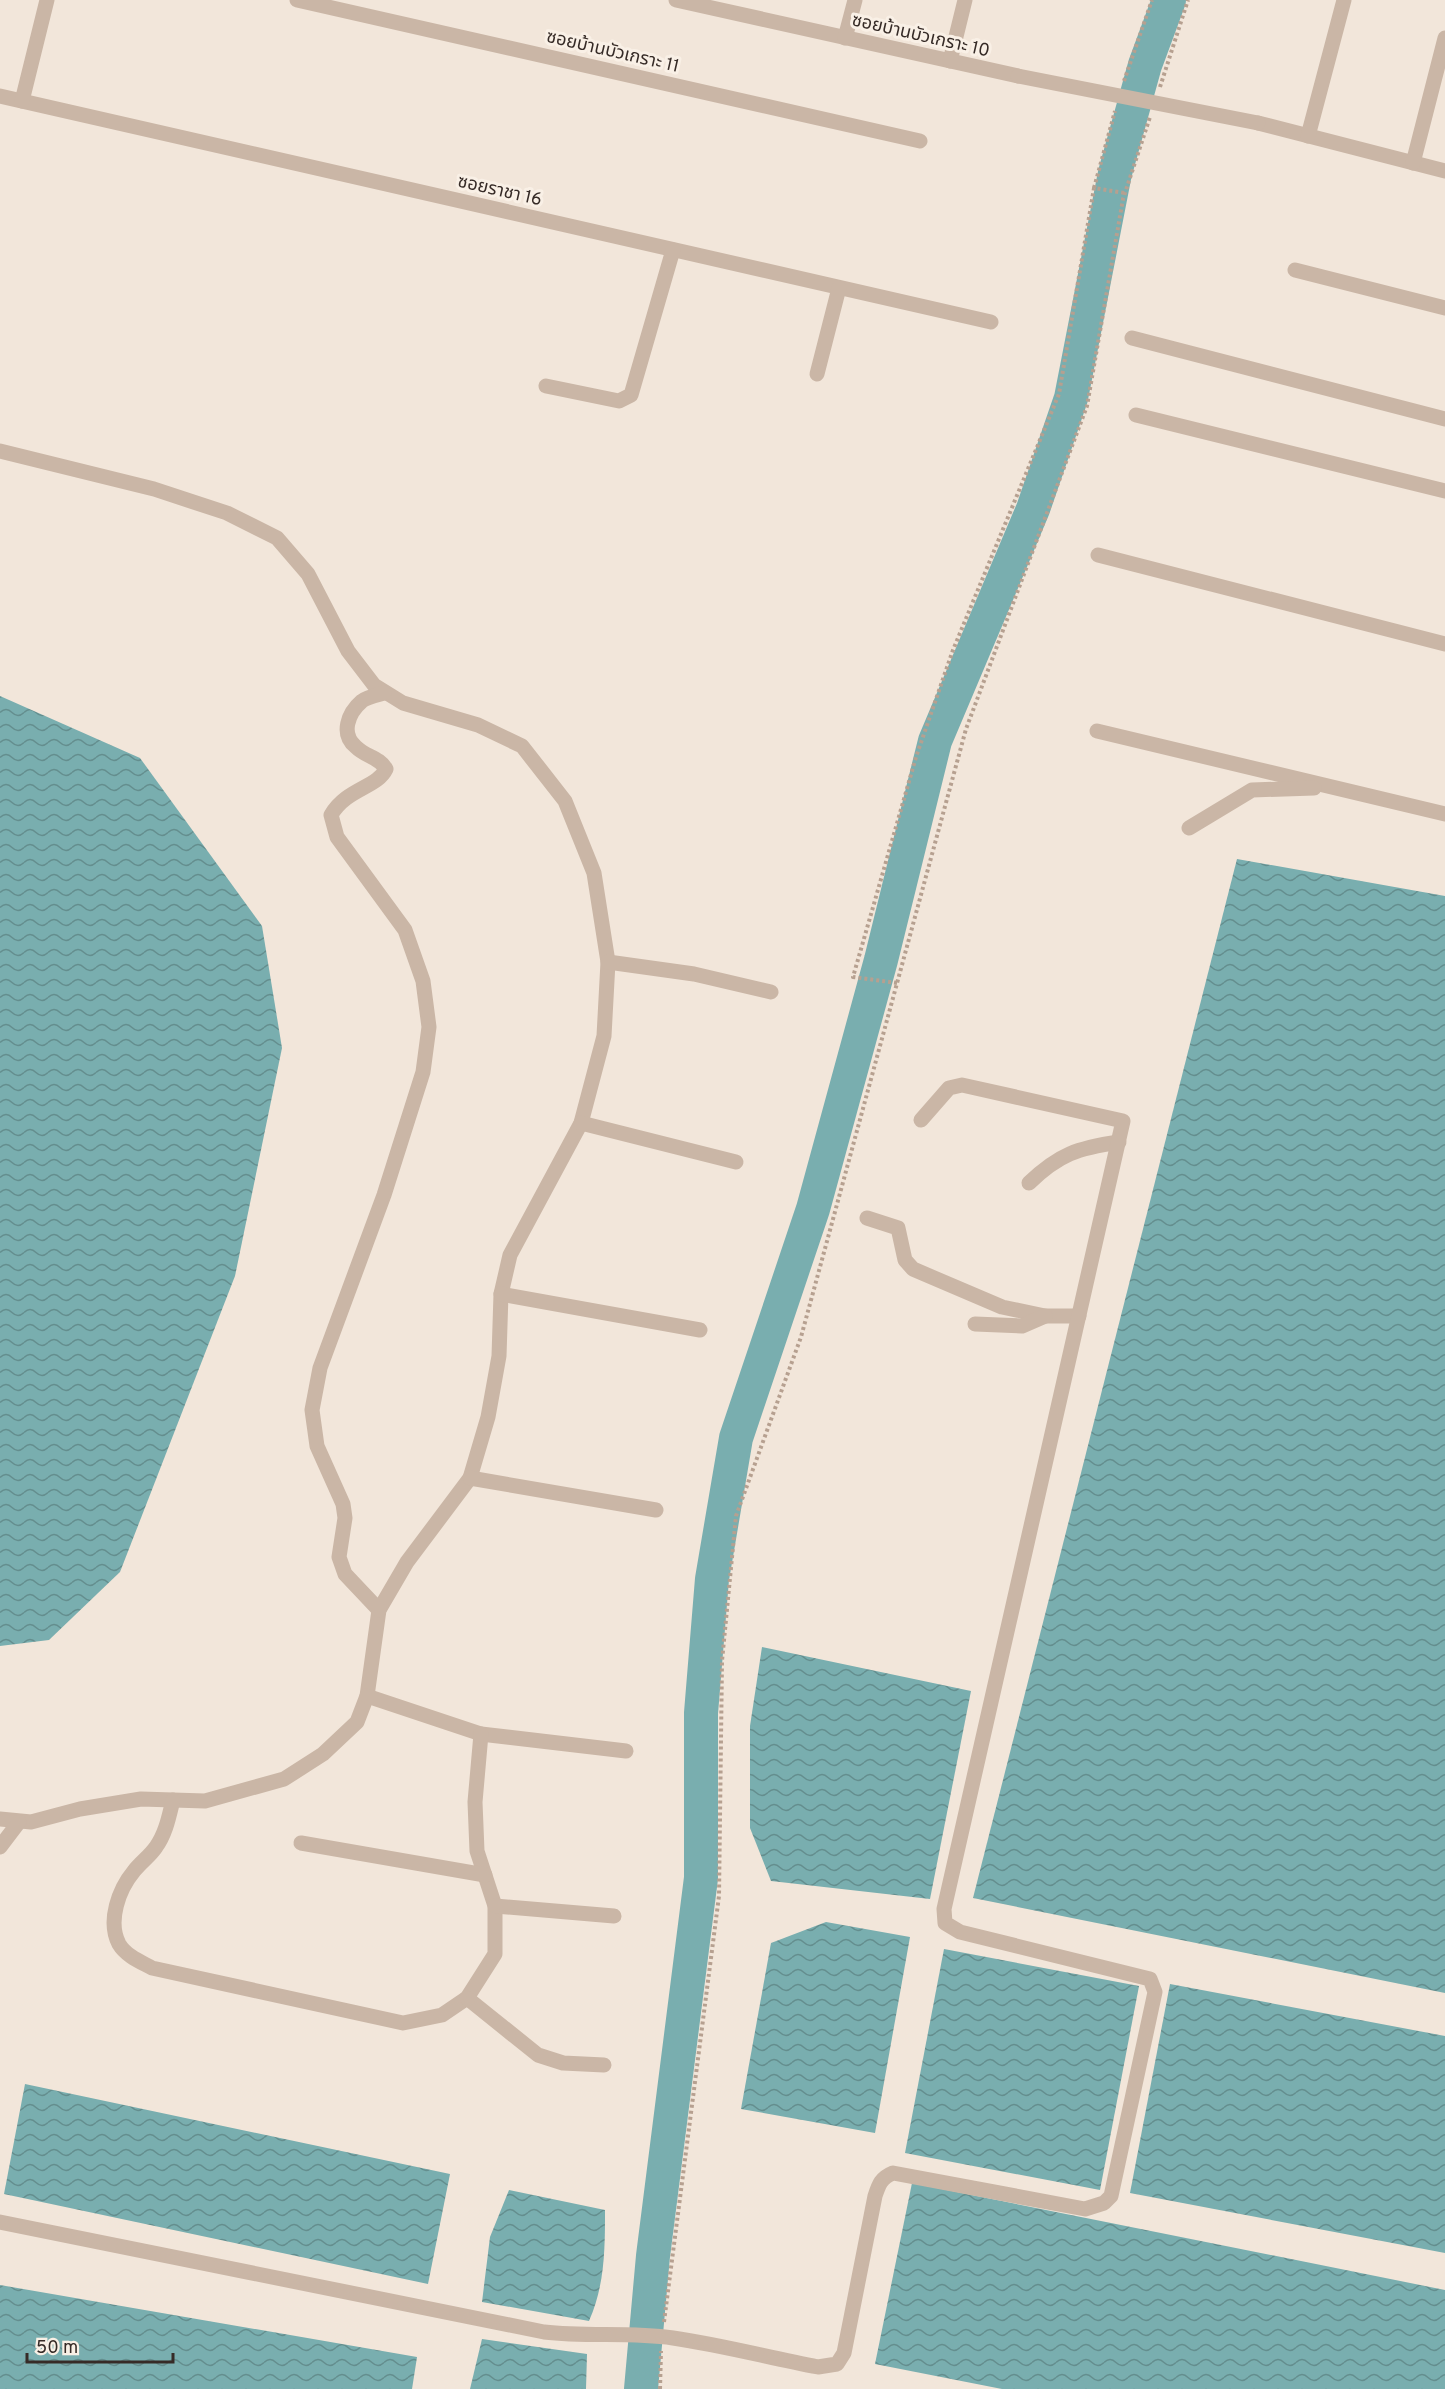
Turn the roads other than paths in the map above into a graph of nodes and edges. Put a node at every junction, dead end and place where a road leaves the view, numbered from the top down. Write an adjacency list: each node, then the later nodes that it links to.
1 (47, 0): 12 (street)
2 (297, 0): 14 (street, ซอยบ้านบัวเกราะ 11)
3 (676, 0): 7 (street, ซอยบ้านบัวเกราะ 10)
4 (855, 0): 8 (street)
5 (965, 0): 10 (street)
6 (1344, 0): 13 (street)
7 (743, 7): 8 (street, ซอยบ้านบัวเกราะ 10)
8 (845, 38): 10 (street, ซอยบ้านบัวเกราะ 10)
9 (1445, 38): 15 (street)
10 (950, 61): 13 (street, ซอยบ้านบัวเกราะ 10, bridge)
11 (0, 96): 12 (street, ซอยราชา 16)
12 (22, 101): 17 (street, ซอยราชา 16)
13 (1308, 136): 15 (street, ซอยบ้านบัวเกราะ 10)
14 (920, 141)
15 (1413, 163): 16 (street, ซอยบ้านบัวเกราะ 10)
16 (1445, 171)
17 (673, 250): 19 (street, ซอยราชา 16); 24 (street)
18 (1295, 270): 20 (street)
19 (839, 288): 21 (street, ซอยราชา 16); 23 (street)
20 (1445, 308)
21 (991, 322)
22 (1132, 338): 26 (street)
23 (817, 374)
24 (546, 386)
25 (1136, 415): 28 (street)
26 (1445, 419)
27 (0, 451): 31 (street)
28 (1445, 491)
29 (1098, 555): 30 (street)
30 (1445, 644)
31 (384, 693): 36 (street); 51 (street)
32 (1097, 731): 33 (street)
33 (1332, 787): 34 (street); 35 (street)
34 (1445, 814)
35 (1189, 828)
36 (608, 962): 37 (street); 39 (street)
37 (771, 992)
38 (921, 1120): 40 (street)
39 (580, 1123): 41 (street); 44 (street)
40 (1119, 1142): 42 (street); 46 (street)
41 (736, 1162)
42 (1029, 1183)
43 (867, 1218): 45 (street)
44 (501, 1294): 48 (street); 49 (street)
45 (1045, 1316): 46 (street); 47 (street)
46 (1079, 1316): 65 (street)
47 (975, 1324)
48 (700, 1330)
49 (470, 1478): 50 (street); 51 (street)
50 (656, 1510)
51 (379, 1610): 52 (street)
52 (367, 1696): 53 (street); 55 (street)
53 (481, 1734): 54 (street); 60 (street)
54 (626, 1751)
55 (174, 1800): 57 (street); 63 (street)
56 (0, 1819): 57 (street)
57 (19, 1822): 59 (street)
58 (301, 1843): 60 (street)
59 (0, 1847)
60 (485, 1875): 61 (street)
61 (495, 1906): 62 (street); 63 (street)
62 (614, 1916)
63 (467, 1998): 64 (street)
64 (604, 2065)
65 (0, 2222)

